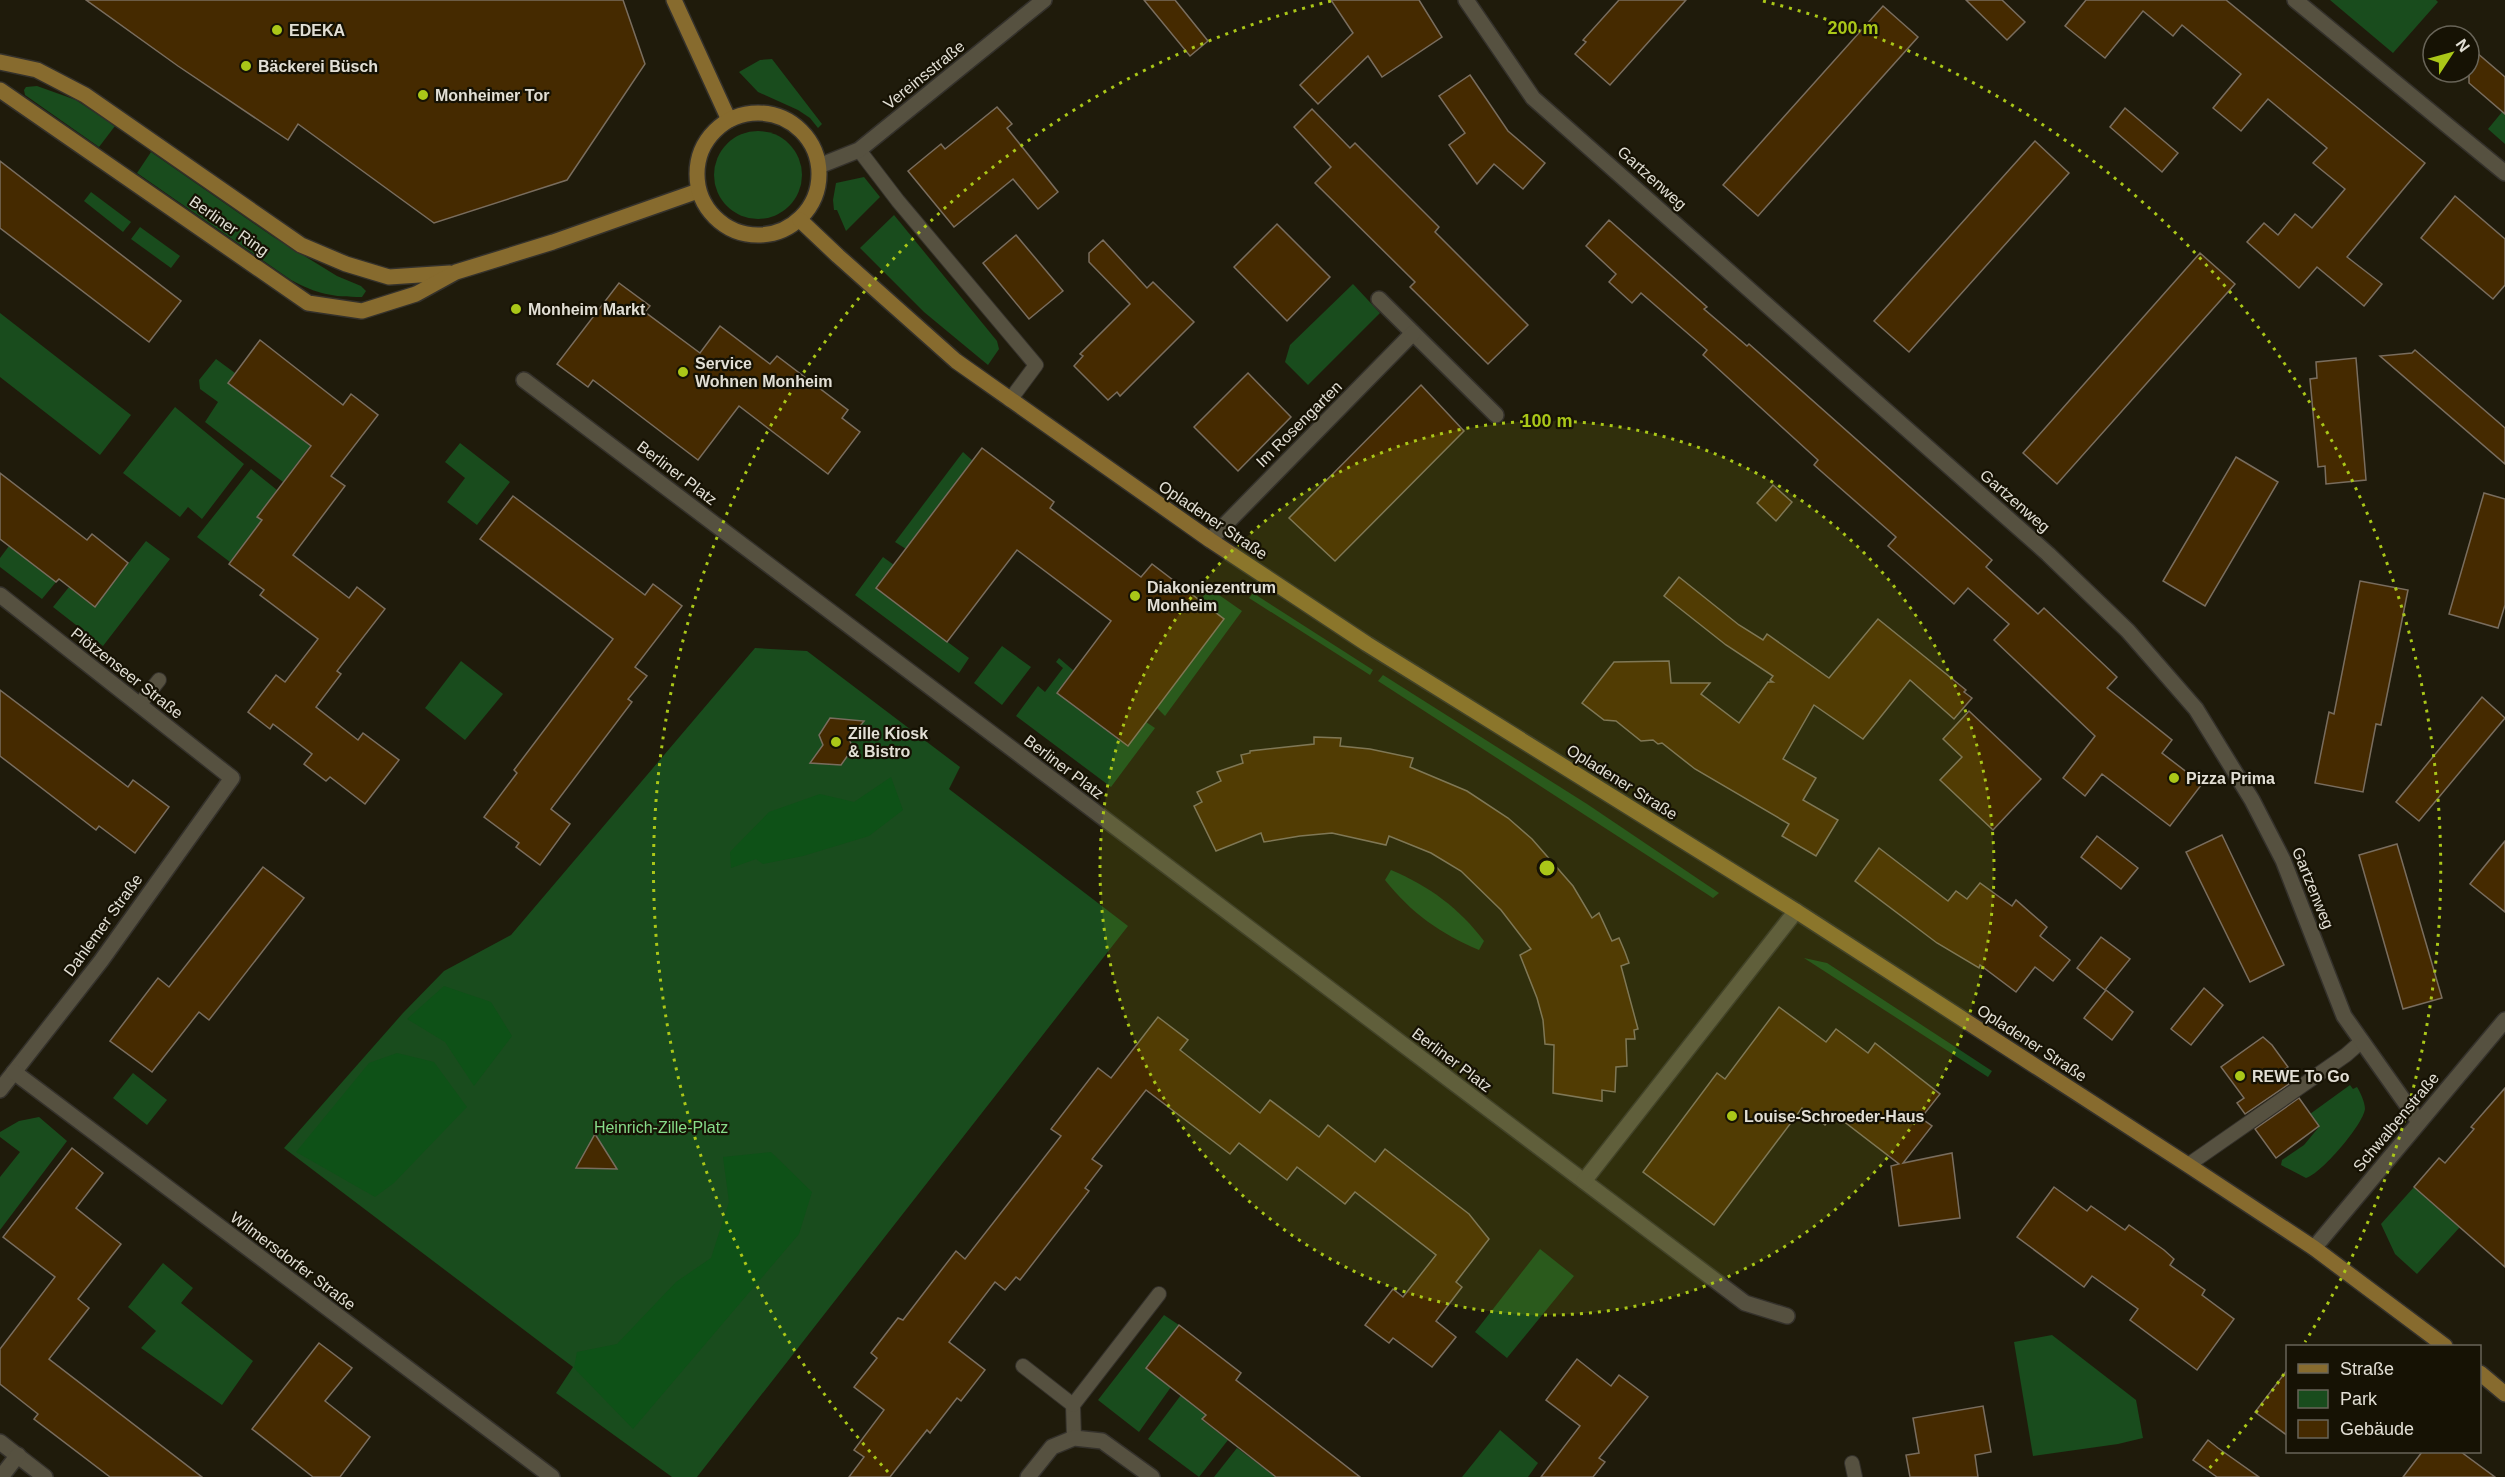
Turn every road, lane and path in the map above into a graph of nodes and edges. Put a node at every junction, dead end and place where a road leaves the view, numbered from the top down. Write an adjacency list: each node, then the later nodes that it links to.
1 (674, 0): 7 (street)
2 (1044, 0): 8 (street, Vereinsstraße)
3 (1466, 0): 26 (street, Gartzenweg)
4 (2302, 2): 10 (street)
5 (0, 62): 13 (street, Berliner Ring)
6 (0, 90): 13 (street, Berliner Ring)
7 (729, 120): 9 (street); 11 (street)
8 (859, 150): 9 (street, Vereinsstraße); 17 (lane)
9 (819, 166): 12 (street)
10 (2505, 173)
11 (698, 191): 12 (street); 13 (street, Berliner Ring)
12 (800, 220): 17 (street, Opladener Straße)
13 (456, 272)
14 (1379, 299): 15 (street)
15 (1413, 333): 18 (street); 19 (street, Im Rosengarten)
16 (524, 380): 31 (street, Berliner Platz)
17 (1010, 400): 19 (street, Opladener Straße)
18 (1496, 415)
19 (1210, 540): 24 (street, Opladener Straße)
20 (0, 595): 22 (street, Plötzenseer Straße)
21 (159, 680): 22 (lane)
22 (139, 705): 23 (street, Plötzenseer Straße)
23 (232, 778): 27 (street, Dahlemer Straße)
24 (1796, 912): 30 (street, Opladener Straße); 31 (street)
25 (2505, 1020): 29 (street, Schwalbenstraße)
26 (2362, 1041): 29 (street, Gartzenweg); 30 (lane)
27 (14, 1072): 28 (street, Dahlemer Straße); 46 (street, Wilmersdorfer Straße)
28 (0, 1090)
29 (2419, 1122): 32 (street, Schwalbenstraße)
30 (2188, 1166): 32 (street, Opladener Straße)
31 (1584, 1181): 34 (street, Berliner Platz)
32 (2314, 1248): 35 (street, Opladener Straße)
33 (1158, 1294): 39 (lane)
34 (1787, 1316)
35 (2442, 1345)
36 (1023, 1366): 39 (lane)
37 (2481, 1374): 38 (street)
38 (2505, 1394)
39 (1073, 1405): 40 (lane)
40 (1074, 1438): 47 (street); 48 (street)
41 (0, 1442): 42 (street)
42 (18, 1455): 44 (street); 45 (street)
43 (1852, 1462): 49 (lane)
44 (1, 1477)
45 (45, 1477)
46 (552, 1477)
47 (1028, 1477)
48 (1152, 1477)
49 (1855, 1477)

